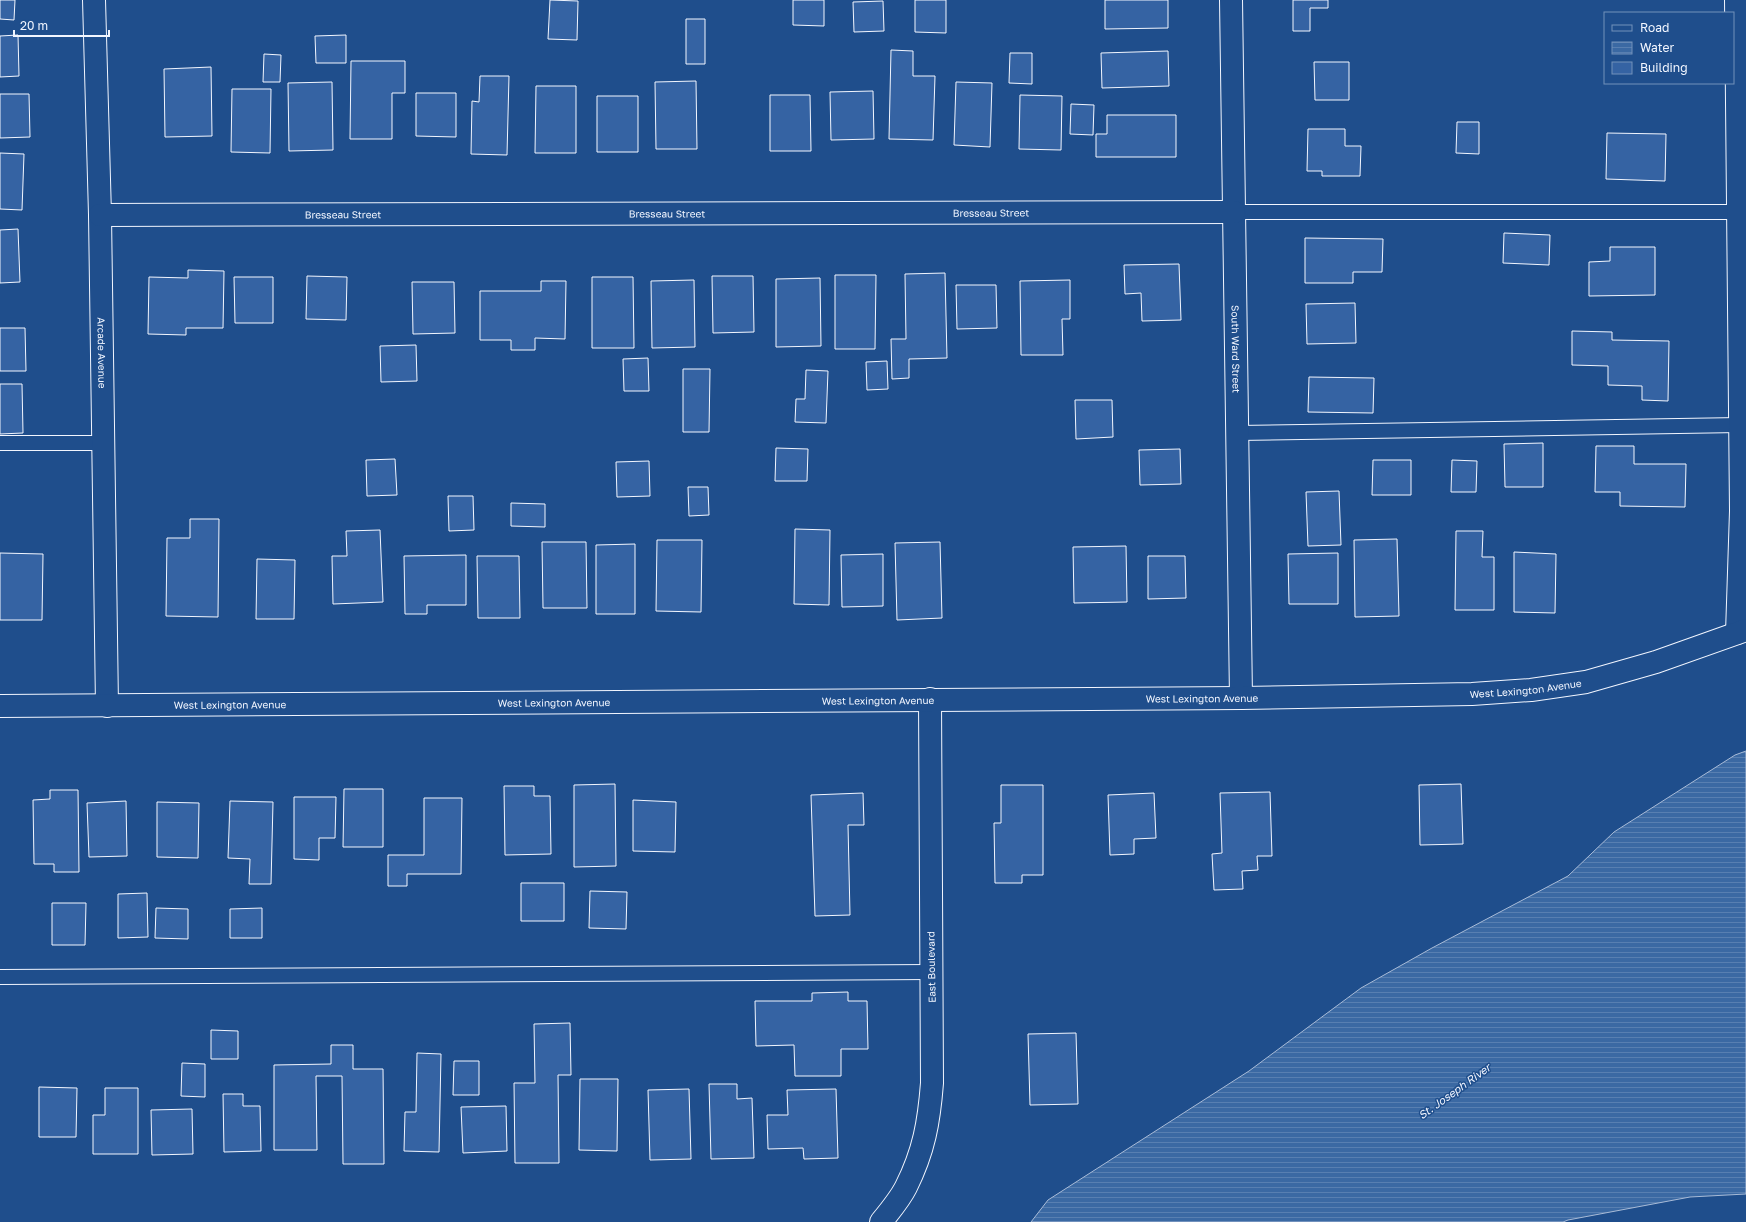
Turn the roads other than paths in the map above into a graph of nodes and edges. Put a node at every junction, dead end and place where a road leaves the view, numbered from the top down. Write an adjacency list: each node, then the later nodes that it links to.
1 (94, 0): 6 (street, Arcade Avenue)
2 (1231, 0): 4 (street, South Ward Street)
3 (1736, 0): 5 (street)
4 (1234, 212): 5 (lane); 6 (street, Bresseau Street); 8 (street, South Ward Street)
5 (1738, 212): 7 (street)
6 (100, 215): 10 (street, Arcade Avenue)
7 (1740, 425): 8 (lane); 11 (street)
8 (1237, 433): 13 (street, South Ward Street)
9 (0, 443): 10 (lane)
10 (103, 443): 16 (street, Arcade Avenue)
11 (1744, 510): 12 (street)
12 (1742, 631): 13 (street, West Lexington Avenue)
13 (1240, 698): 14 (street, West Lexington Avenue)
14 (930, 699): 16 (street, West Lexington Avenue); 17 (street, East Boulevard)
15 (0, 706): 16 (street, West Lexington Avenue)
16 (106, 706)
17 (931, 972): 18 (lane); 19 (street, East Boulevard)
18 (0, 977)
19 (881, 1222)

